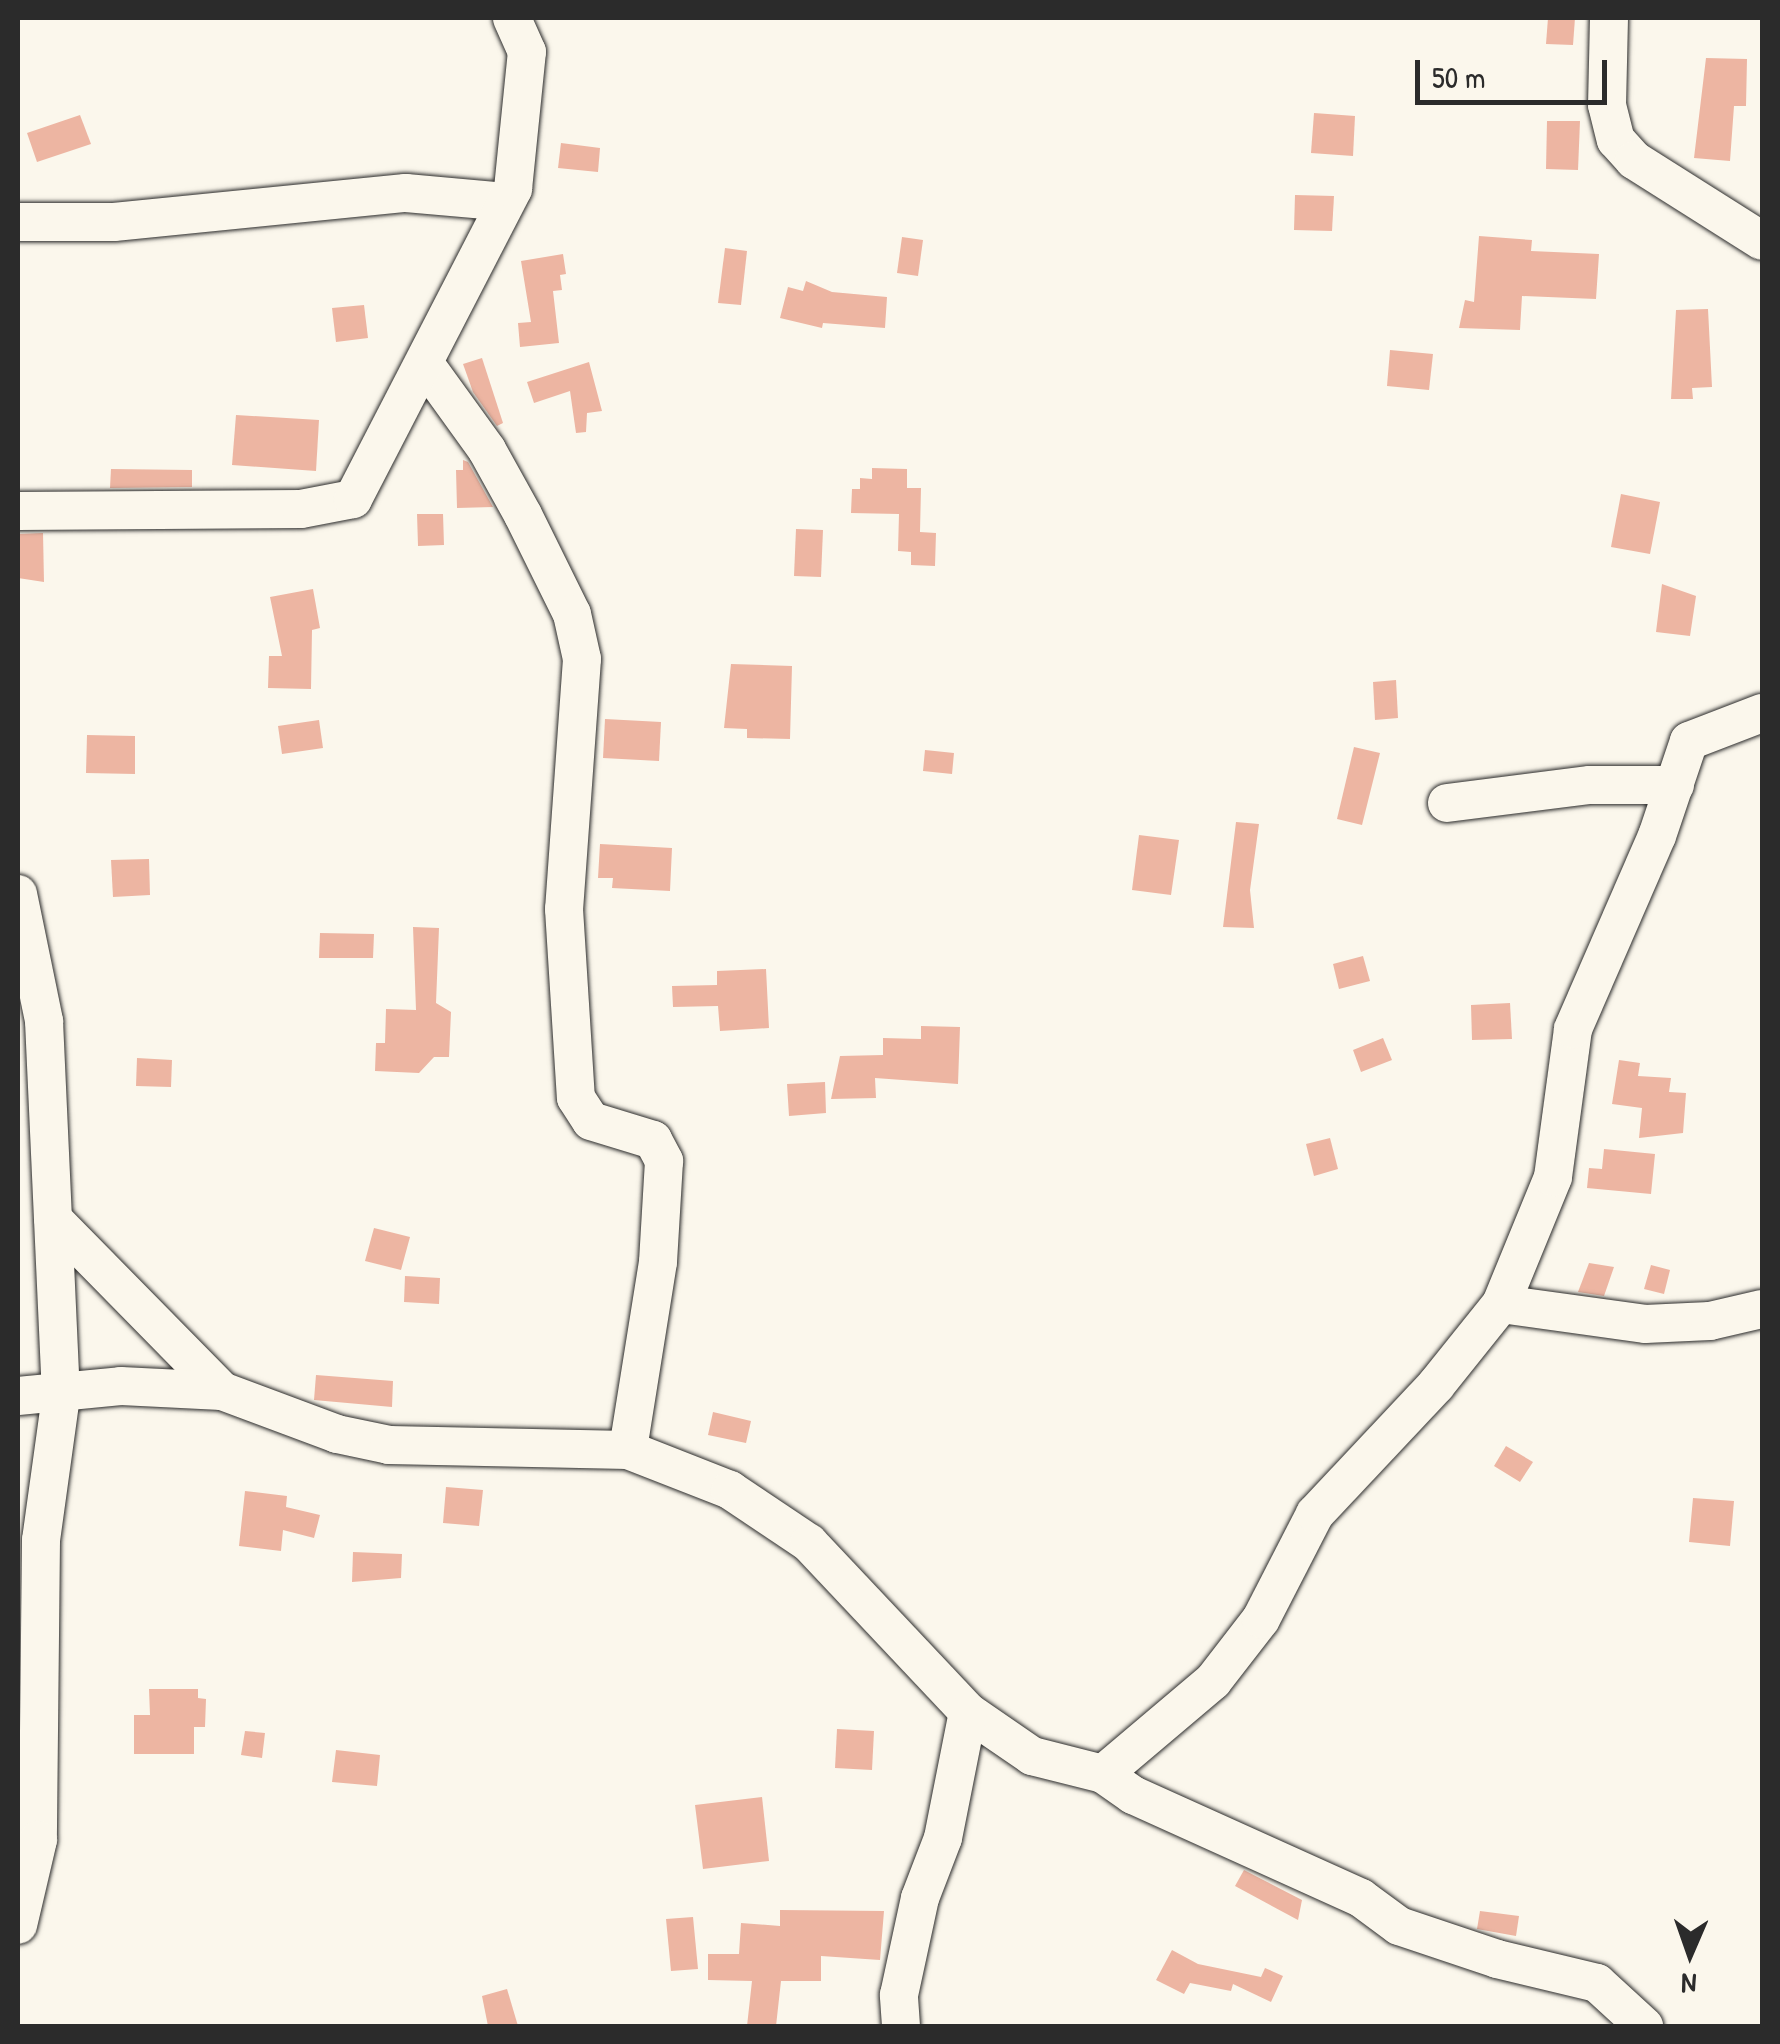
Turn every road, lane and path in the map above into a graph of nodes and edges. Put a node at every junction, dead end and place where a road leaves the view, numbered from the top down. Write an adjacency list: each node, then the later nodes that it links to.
1 (512, 18): 3 (street)
2 (1608, 18): 5 (street)
3 (506, 202): 4 (street); 6 (street)
4 (18, 222)
5 (1762, 242)
6 (424, 364): 7 (street); 18 (street)
7 (18, 511)
8 (1762, 714): 9 (street)
9 (1676, 786): 10 (street); 13 (street)
10 (1447, 803)
11 (18, 894): 12 (street)
12 (54, 1219): 15 (street); 17 (street)
13 (1501, 1304): 14 (street); 20 (street)
14 (1762, 1309)
15 (222, 1391): 17 (street); 18 (street)
16 (18, 1396): 17 (street)
17 (61, 1396): 21 (street)
18 (628, 1450): 19 (street)
19 (968, 1712): 20 (street); 22 (street)
20 (1103, 1774): 23 (street)
21 (18, 1925)
22 (901, 2026)
23 (1644, 2026)

